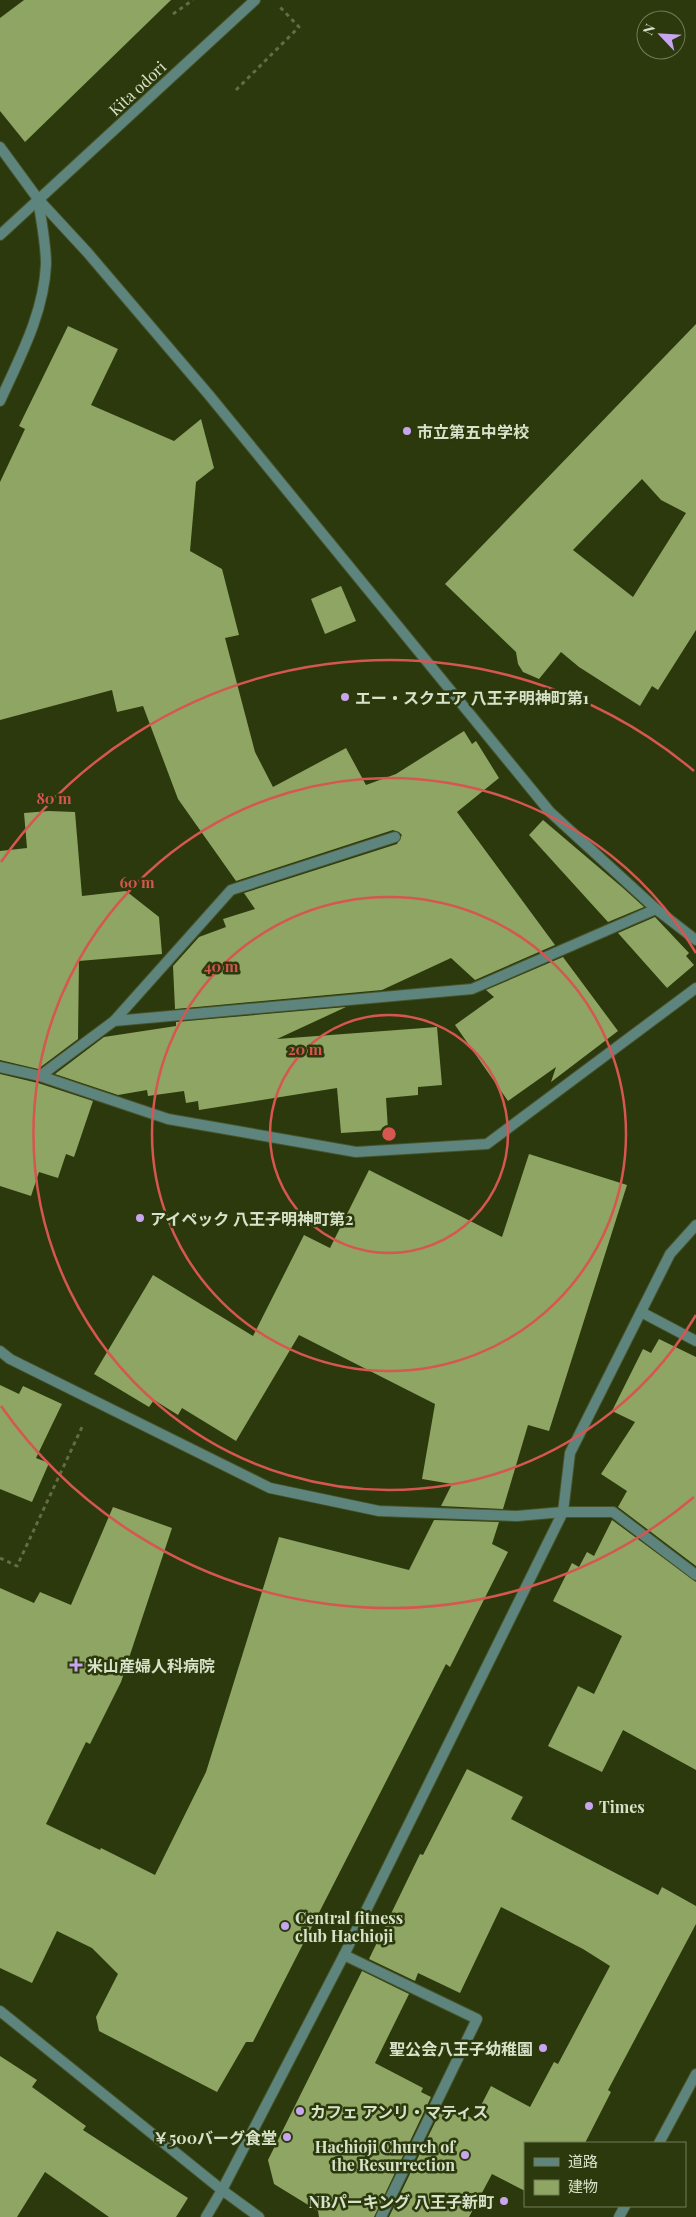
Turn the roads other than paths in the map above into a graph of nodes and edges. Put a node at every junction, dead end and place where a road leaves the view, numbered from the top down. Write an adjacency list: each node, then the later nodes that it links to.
1 (255, 0): 3 (street, Kita odori)
2 (0, 147): 3 (street)
3 (38, 199): 4 (street, Kita odori); 5 (street); 7 (street)
4 (0, 235)
5 (0, 401)
6 (395, 836): 10 (street)
7 (656, 909): 8 (street); 10 (street)
8 (696, 940)
9 (696, 988): 12 (street)
10 (114, 1021): 12 (street)
11 (0, 1067): 12 (street)
12 (40, 1076)
13 (696, 1226): 14 (street)
14 (642, 1312): 15 (street); 17 (street)
15 (696, 1341)
16 (0, 1351): 17 (street)
17 (563, 1512): 18 (street); 19 (street)
18 (696, 1575)
19 (344, 1955): 23 (street); 26 (street)
20 (0, 2011): 23 (street)
21 (696, 2074): 22 (street)
22 (660, 2142)
23 (222, 2190): 24 (street); 25 (street)
24 (206, 2217)
25 (259, 2217)
26 (381, 2217)

